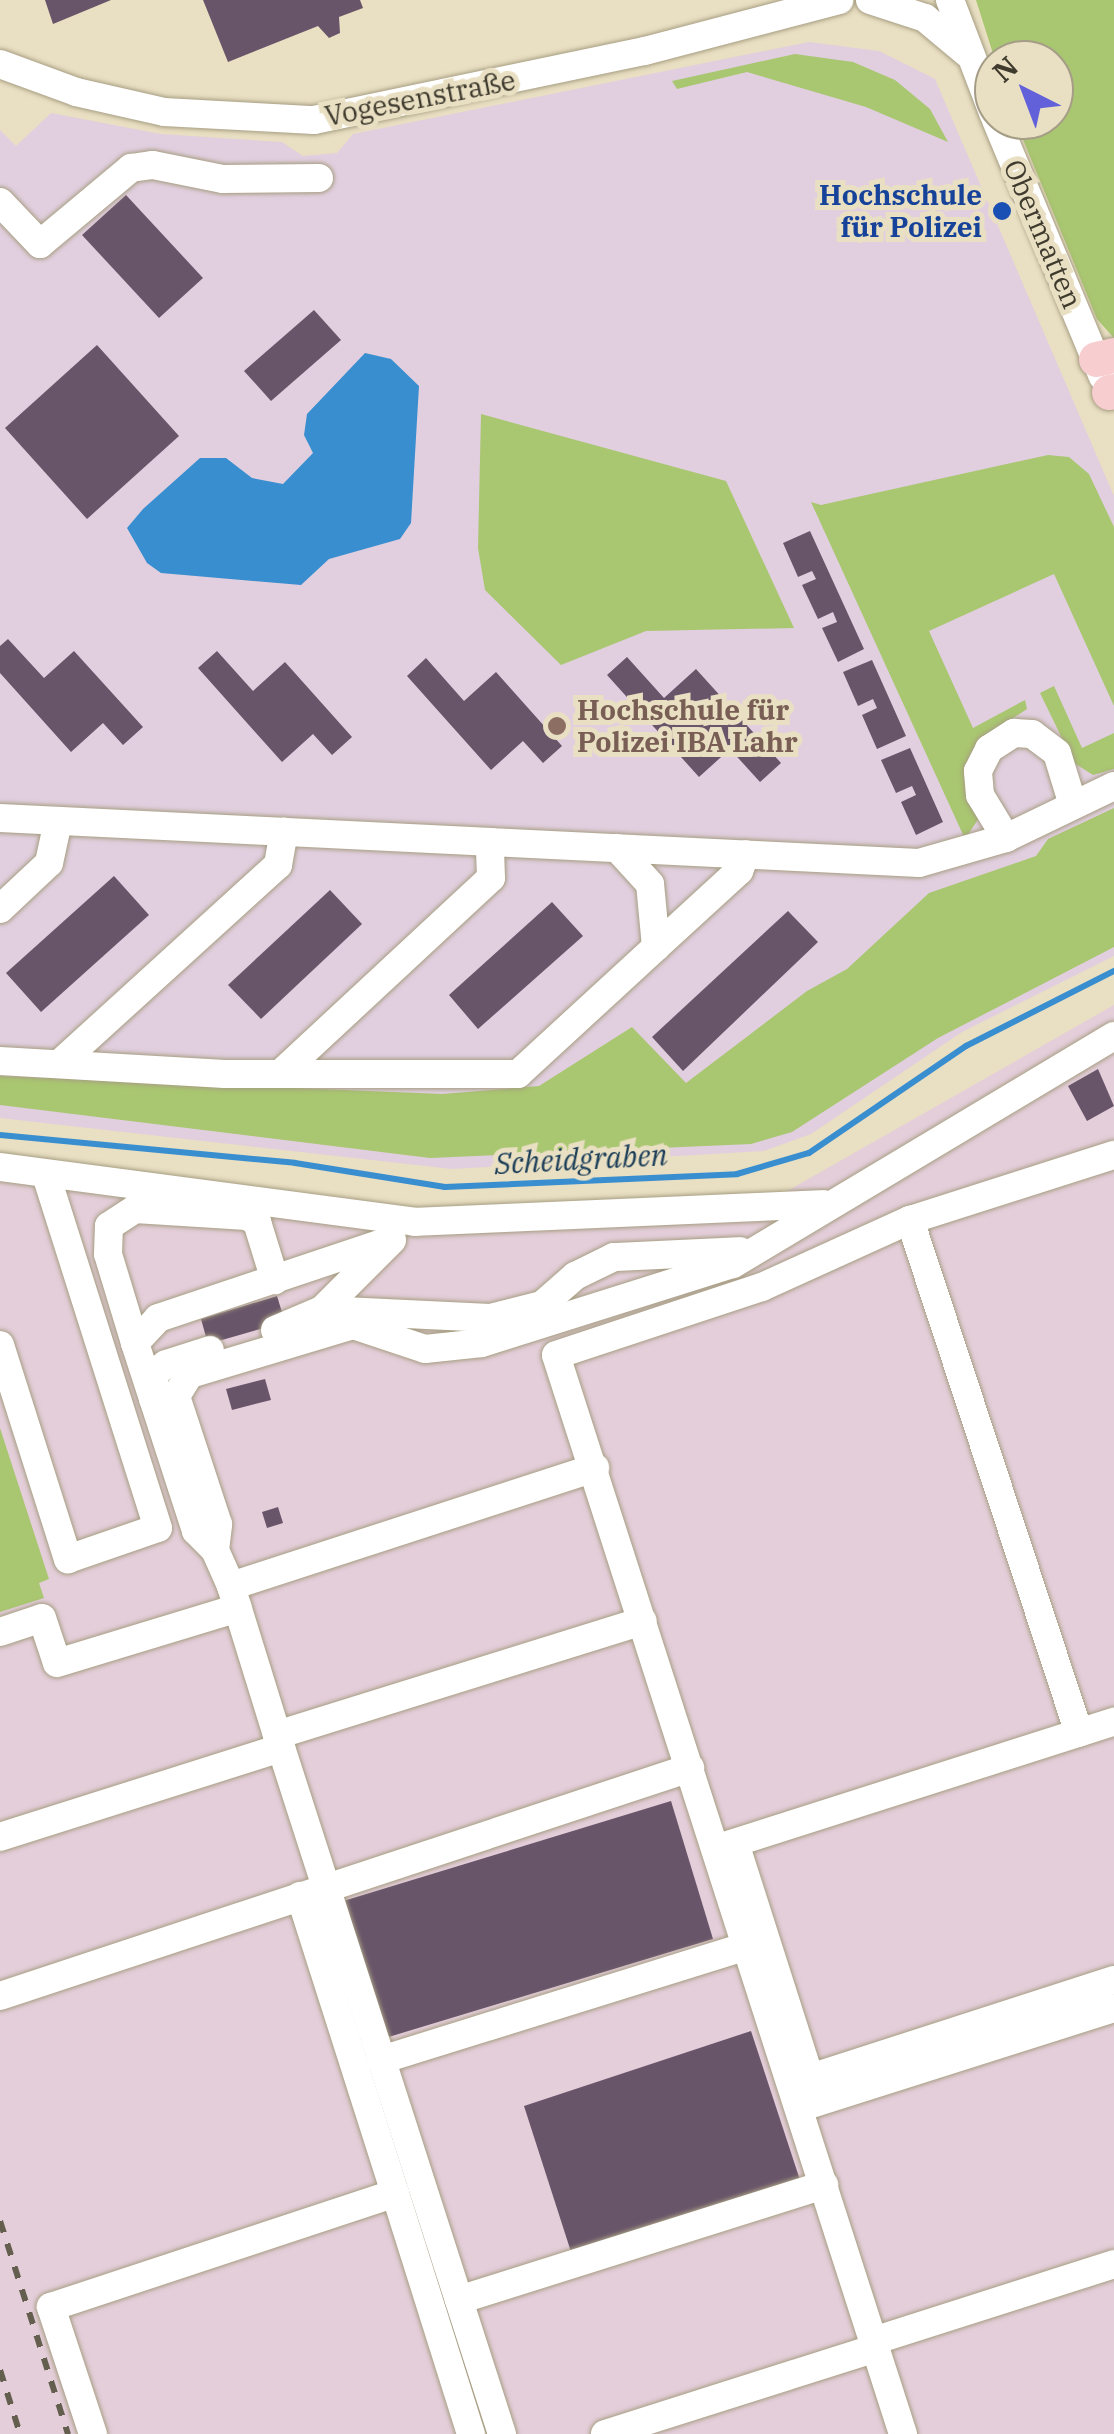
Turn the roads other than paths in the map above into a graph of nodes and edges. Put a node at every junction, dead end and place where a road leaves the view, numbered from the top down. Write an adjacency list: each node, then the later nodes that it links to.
1 (839, 0): 6 (street, Vogesenstraße)
2 (870, 0): 4 (street)
3 (950, 0): 4 (street, Obermatten)
4 (970, 55): 5 (street, Obermatten)
5 (974, 65)
6 (2, 68)
7 (1006, 140): 10 (street, Obermatten)
8 (320, 178): 9 (street)
9 (0, 202)
10 (1105, 357): 11 (street, Obermatten)
11 (1112, 395)
12 (1114, 786): 13 (street)
13 (1073, 806): 17 (street); 17 (street)
14 (0, 818): 15 (street)
15 (58, 820): 16 (street); 21 (street)
16 (284, 832): 18 (street); 25 (street)
17 (1006, 838): 20 (street)
18 (490, 842): 19 (street); 26 (street)
19 (617, 848): 20 (street); 22 (street)
20 (746, 854): 22 (street)
21 (0, 908)
22 (656, 946): 26 (street)
23 (1114, 1036): 30 (street)
24 (0, 1061): 25 (street)
25 (59, 1064): 26 (street)
26 (280, 1074)
27 (1114, 1155): 31 (street)
28 (0, 1167): 29 (street)
29 (46, 1175): 30 (street); 38 (street)
30 (827, 1204): 32 (street)
31 (910, 1220): 40 (street); 46 (street)
32 (798, 1224): 33 (street); 34 (street)
33 (391, 1240): 35 (street); 36 (street)
34 (756, 1251): 36 (street); 41 (street)
35 (275, 1280): 37 (street); 37 (street)
36 (322, 1310): 39 (street)
37 (134, 1344): 39 (street)
38 (0, 1345)
39 (153, 1399): 41 (street)
40 (595, 1468): 42 (street); 43 (street)
41 (215, 1550): 42 (street)
42 (234, 1597): 44 (street); 47 (street)
43 (643, 1621): 47 (street); 48 (street)
44 (0, 1632)
45 (1114, 1722): 46 (street)
46 (1079, 1734): 50 (street)
47 (279, 1742): 49 (street); 51 (street)
48 (690, 1768): 50 (street); 51 (street)
49 (0, 1836)
50 (726, 1846): 52 (street); 53 (street)
51 (313, 1892): 54 (street); 56 (street); 59 (street)
52 (747, 1946): 56 (street); 57 (street)
53 (1114, 1980)
54 (0, 1996)
55 (1114, 2008): 57 (street)
56 (381, 2060): 61 (street)
57 (799, 2108): 58 (street)
58 (824, 2186): 61 (street); 62 (street)
59 (395, 2193): 63 (street); 64 (street)
60 (1114, 2264): 62 (street)
61 (459, 2300): 65 (street)
62 (874, 2344): 66 (street); 67 (street)
63 (93, 2434)
64 (471, 2434)
65 (502, 2434)
66 (605, 2434)
67 (903, 2434)

